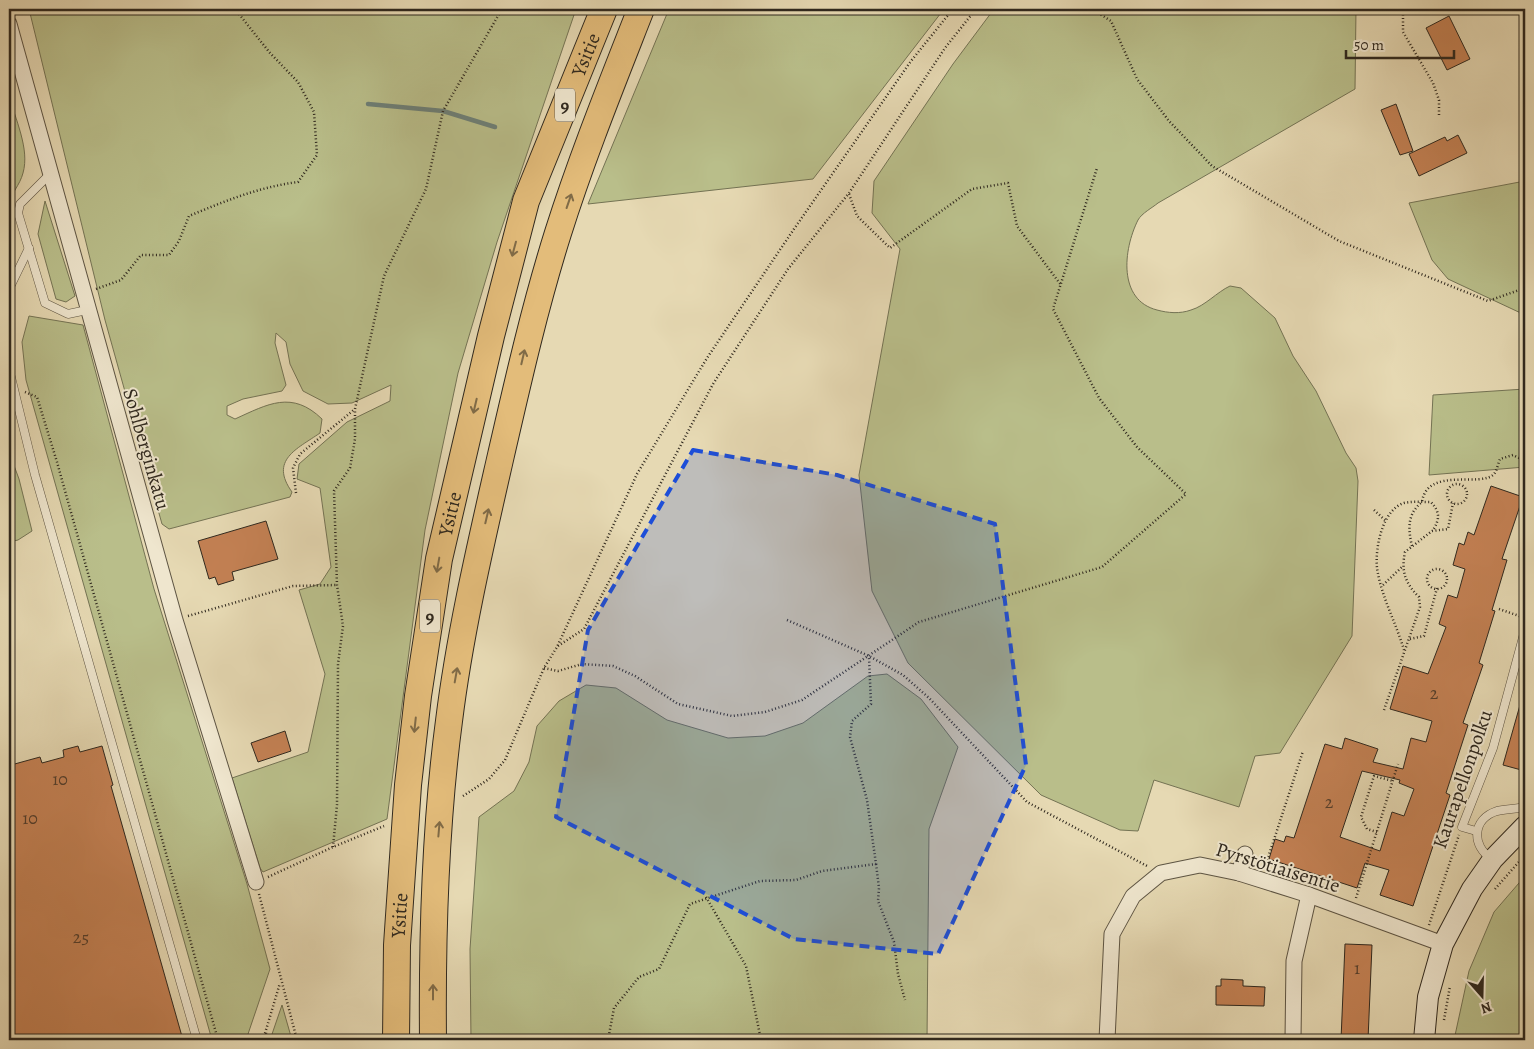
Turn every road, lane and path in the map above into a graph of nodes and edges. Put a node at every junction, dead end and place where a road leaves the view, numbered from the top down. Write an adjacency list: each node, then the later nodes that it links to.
1 (235, 9): 22 (path)
2 (502, 9): 26 (path)
3 (585, 9): 17 (highway)
4 (604, 9): 17 (highway, Ysitie / 9)
5 (641, 9): 87 (highway, Ysitie / 9, one-way to 5)
6 (953, 9): 47 (path)
7 (976, 9): 16 (path)
8 (1092, 9): 21 (path)
9 (1398, 9): 11 (path)
10 (1407, 9): 11 (path)
11 (1403, 14): 13 (path)
12 (9, 24): 15 (street, Sohlberginkatu)
13 (1439, 117)
14 (1097, 168): 19 (path)
15 (50, 174): 18 (lane); 22 (street, Sohlberginkatu)
16 (848, 193): 19 (path); 47 (path)
17 (526, 202): 86 (highway, Ysitie / 9, one-way to 86)
18 (29, 248): 20 (lane); 23 (lane)
19 (1061, 285): 49 (path)
20 (9, 288)
21 (1525, 288)
22 (83, 294): 23 (street, Sohlberginkatu)
23 (87, 310): 42 (street, Sohlberginkatu)
24 (9, 369): 25 (lane)
25 (13, 386): 81 (lane); 82 (path)
26 (355, 409): 28 (path); 36 (path)
27 (1525, 461): 29 (path)
28 (296, 492)
29 (1422, 502): 32 (path); 33 (path); 34 (path)
30 (1453, 503): 30 (path); 33 (path)
31 (1374, 510): 32 (path)
32 (1386, 521): 37 (path)
33 (1432, 531): 34 (path)
34 (1412, 546): 35 (path)
35 (1402, 567): 37 (path); 46 (path)
36 (337, 585): 42 (path); 62 (path)
37 (1382, 586): 48 (path)
38 (1437, 588): 38 (path); 46 (path)
39 (1499, 609): 41 (path)
40 (9, 613): 45 (path)
41 (1525, 618)
42 (175, 620): 70 (street, Sohlberginkatu)
43 (787, 620): 49 (path)
44 (1525, 630): 59 (lane, Kaurapellonpolku)
45 (14, 632)
46 (1410, 639): 48 (path)
47 (556, 647): 50 (path)
48 (1404, 651): 51 (path)
49 (869, 656): 50 (path); 66 (path); 67 (path)
50 (544, 668): 55 (path)
51 (1384, 710)
52 (1303, 751): 69 (path)
53 (1398, 764): 54 (path)
54 (1393, 781): 61 (path); 61 (path)
55 (463, 796)
56 (1525, 807): 60 (lane)
57 (389, 824): 62 (path)
58 (1525, 826): 65 (street)
59 (1462, 827): 60 (lane); 75 (path, Kaurapellonpolku)
60 (1476, 831): 65 (lane)
61 (1377, 832): 74 (path)
62 (333, 847): 70 (path)
63 (1245, 854): 68 (street)
64 (1525, 854): 71 (path)
65 (1493, 859): 75 (street)
66 (876, 864): 73 (path); 78 (path)
67 (1162, 873): 68 (street, Pyrstötiaisentie); 90 (street, Pyrstötiaisentie)
68 (1238, 873): 69 (street, Pyrstötiaisentie)
69 (1261, 880): 72 (street, Pyrstötiaisentie)
70 (256, 882): 76 (path)
71 (1489, 895)
72 (1309, 896): 74 (street, Pyrstötiaisentie); 91 (street)
73 (706, 897): 88 (path); 89 (path)
74 (1352, 911): 75 (street, Pyrstötiaisentie)
75 (1434, 941): 92 (street)
76 (281, 981): 80 (path); 85 (path)
77 (1451, 984): 79 (path)
78 (905, 1000)
79 (1444, 1021)
80 (266, 1033): 83 (path); 84 (path)
81 (196, 1040)
82 (218, 1040)
83 (263, 1040)
84 (268, 1040)
85 (298, 1040)
86 (396, 1040)
87 (433, 1040)
88 (608, 1040)
89 (762, 1040)
90 (1107, 1040)
91 (1293, 1040)
92 (1424, 1040)

